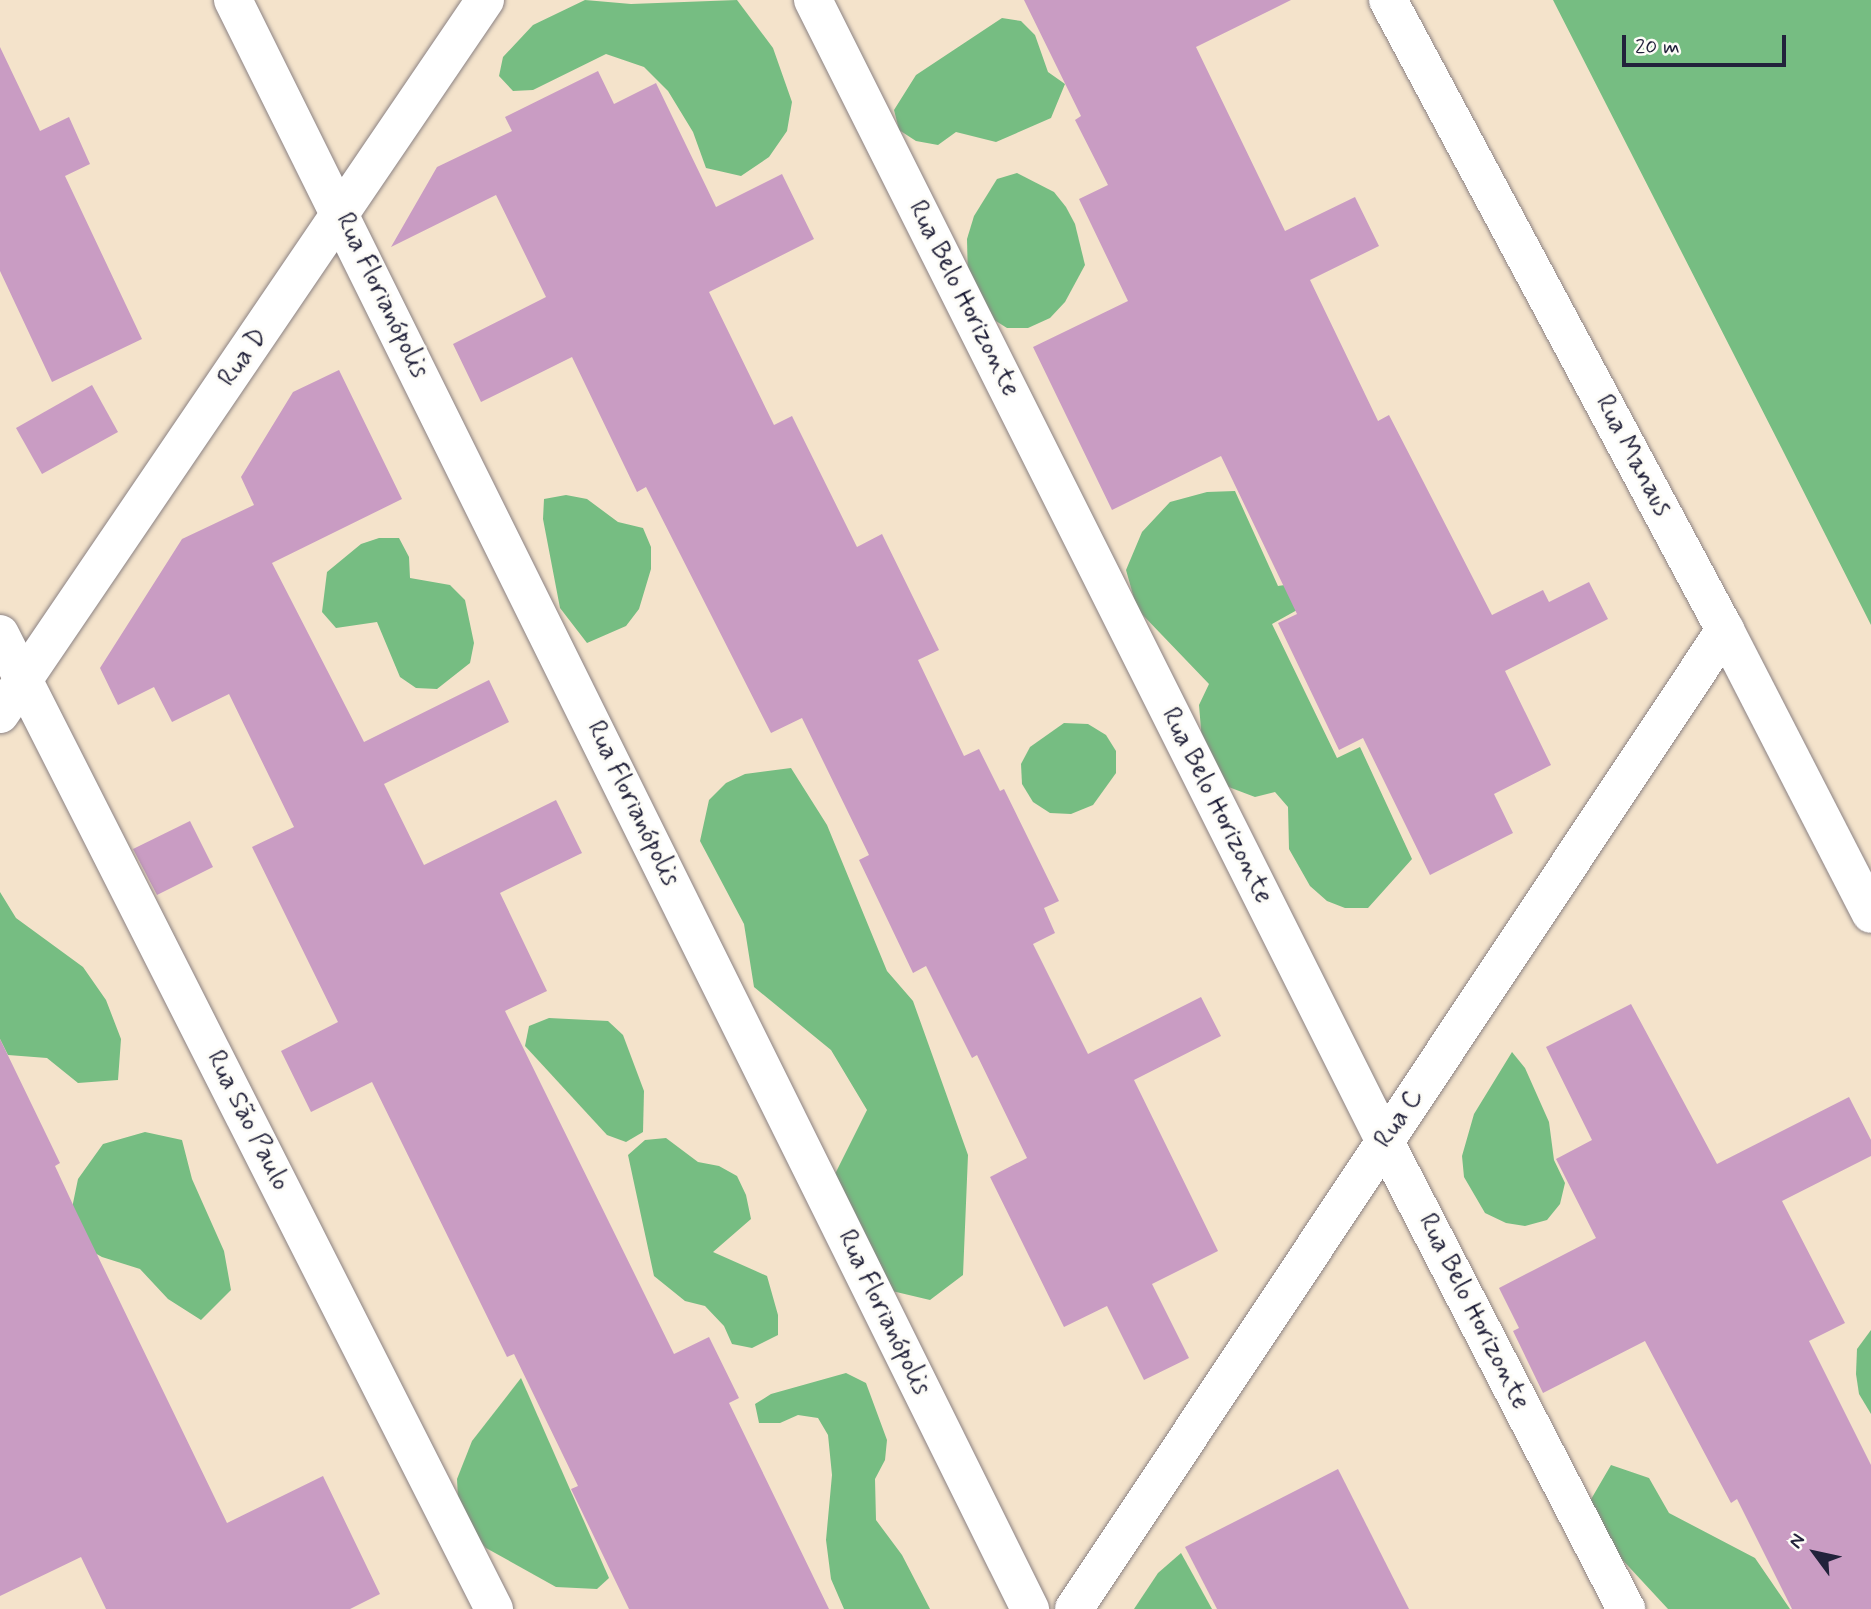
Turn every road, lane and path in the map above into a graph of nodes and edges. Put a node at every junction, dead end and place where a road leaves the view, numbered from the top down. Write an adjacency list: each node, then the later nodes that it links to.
1 (233, 0): 5 (street, Rua Florianópolis)
2 (485, 0): 5 (street, Rua D)
3 (813, 0): 11 (street, Rua Belo Horizonte)
4 (1388, 0): 6 (street, Rua Manaus)
5 (341, 216): 8 (street, Rua D); 13 (street, Rua Florianópolis)
6 (1725, 629): 10 (street, Rua Manaus); 11 (street, Rua C)
7 (0, 634): 8 (street, Rua São Paulo)
8 (23, 679): 9 (street, Rua D); 12 (street, Rua São Paulo)
9 (0, 714)
10 (1871, 914)
11 (1385, 1142): 14 (street, Rua C); 15 (street, Rua Belo Horizonte)
12 (494, 1609)
13 (1030, 1609)
14 (1074, 1609)
15 (1626, 1609)

